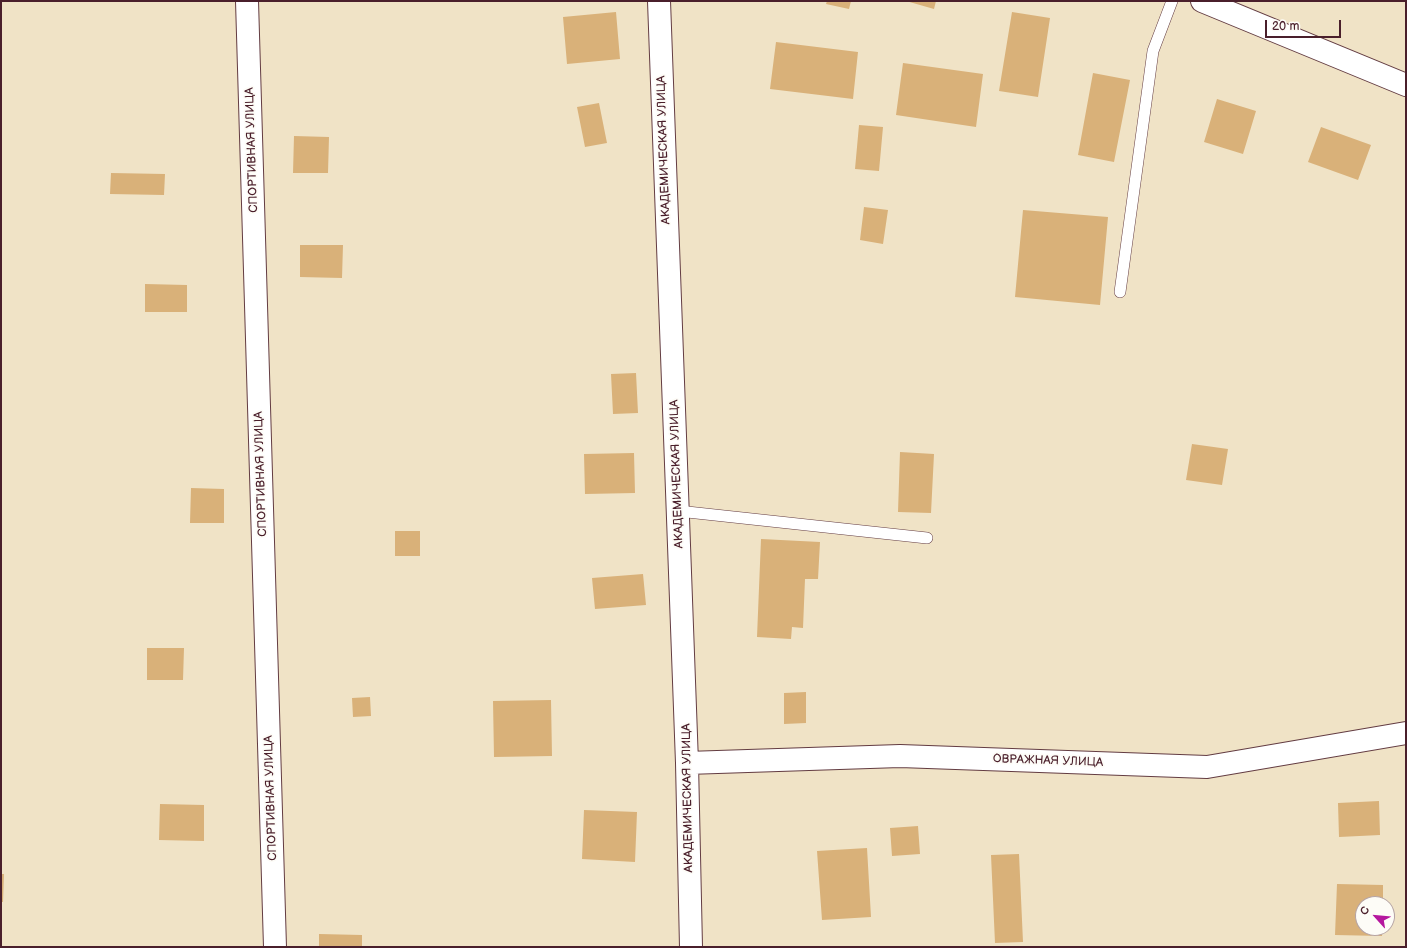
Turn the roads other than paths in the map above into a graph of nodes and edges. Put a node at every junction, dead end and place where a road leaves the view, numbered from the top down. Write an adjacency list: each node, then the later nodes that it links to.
1 (247, 1): 11 (street, СПОРТИВНАЯ УЛИЦА)
2 (659, 1): 7 (street, АКАДЕМИЧЕСКАЯ УЛИЦА)
3 (1172, 1): 6 (lane)
4 (1202, 1): 5 (street)
5 (1406, 85)
6 (1120, 292)
7 (678, 511): 8 (lane); 10 (street, АКАДЕМИЧЕСКАЯ УЛИЦА)
8 (927, 538)
9 (1406, 733): 10 (street, ОВРАЖНАЯ УЛИЦА)
10 (687, 763): 12 (street, АКАДЕМИЧЕСКАЯ УЛИЦА)
11 (275, 947)
12 (691, 947)

